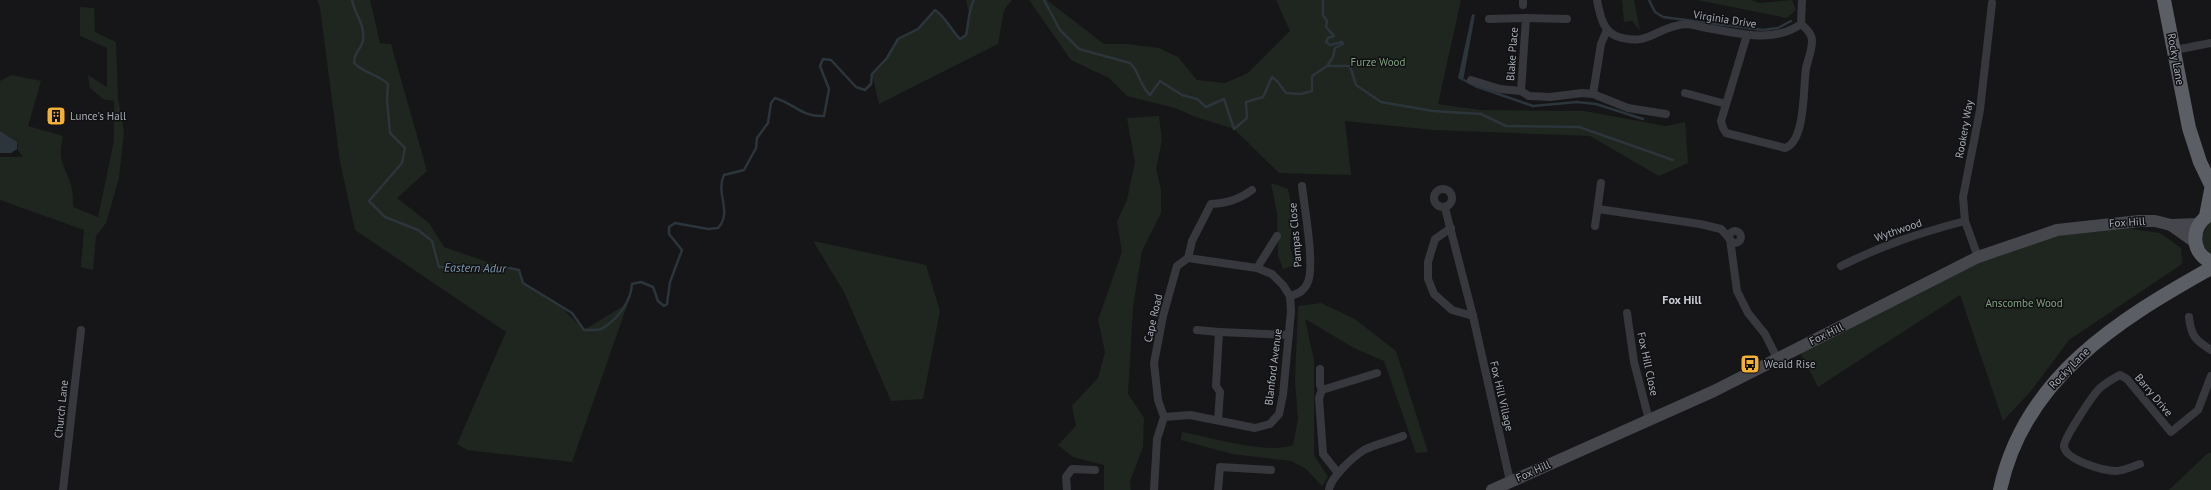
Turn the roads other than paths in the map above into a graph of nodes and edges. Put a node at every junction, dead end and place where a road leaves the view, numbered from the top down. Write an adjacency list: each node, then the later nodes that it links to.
1 (1597, 0): 9 (street)
2 (1802, 0): 8 (street)
3 (2164, 0): 12 (highway, Rocky Lane)
4 (1992, 2): 27 (street, Rookery Way)
5 (1526, 18): 6 (street, Blake Place); 7 (street, Blake Place); 14 (street, Blake Place)
6 (1489, 19)
7 (1567, 19)
8 (1801, 24): 10 (street, Virginia Drive); 17 (street)
9 (1607, 30): 10 (street, Virginia Drive); 16 (street)
10 (1747, 35): 17 (street)
11 (2211, 43): 12 (street)
12 (2175, 50): 20 (highway, Rocky Lane)
13 (1470, 80): 14 (street)
14 (1520, 92): 16 (street)
15 (1685, 93): 17 (street)
16 (1593, 94): 18 (street)
17 (1726, 104)
18 (1666, 114)
19 (1602, 183): 25 (street)
20 (2211, 185)
21 (1302, 186): 42 (street, Pampas Close)
22 (1252, 190): 36 (street, Cape Road)
23 (2211, 190): 26 (highway)
24 (1445, 208): 30 (street, Fox Hill Village)
25 (1598, 209): 29 (street); 31 (street)
26 (2205, 218): 28 (main road, Fox Hill); 34 (highway, Rocky Lane)
27 (1965, 221): 35 (street, Rookery Way); 38 (street, Wythwood)
28 (2172, 225): 34 (main road, Fox Hill); 35 (main road, Fox Hill)
29 (1595, 226)
30 (1451, 228): 44 (street, Fox Hill Village); 44 (street)
31 (1721, 229): 33 (street); 33 (street)
32 (1277, 236): 39 (street)
33 (1732, 243): 51 (street)
34 (2196, 245): 37 (highway); 41 (highway, Rocky Lane)
35 (1978, 257): 51 (main road, Fox Hill)
36 (1188, 258): 39 (street); 56 (street, Cape Road)
37 (2211, 262)
38 (1841, 266)
39 (1257, 268): 42 (street)
40 (2211, 268): 41 (highway, Rocky Lane)
41 (2183, 283): 71 (highway, Rocky Lane)
42 (1290, 296): 49 (street, Blanford Avenue)
43 (1627, 313): 58 (street, Fox Hill Close)
44 (1473, 316): 64 (street, Fox Hill Village)
45 (2189, 317): 50 (street)
46 (81, 330): 65 (street, Church Lane)
47 (1197, 330): 48 (street)
48 (1218, 332): 49 (street); 57 (street)
49 (1289, 335): 57 (street, Blanford Avenue)
50 (2211, 350)
51 (1777, 358): 58 (main road, Fox Hill)
52 (1320, 369): 55 (street)
53 (1377, 373): 55 (street)
54 (2211, 376): 60 (street, Barry Drive)
55 (1322, 390): 63 (street)
56 (1164, 417): 57 (street, Blanford Avenue); 67 (street)
57 (1218, 420)
58 (1650, 420): 64 (main road, Fox Hill)
59 (1403, 436): 63 (street)
60 (2140, 464)
61 (1095, 470): 66 (street)
62 (1271, 470): 68 (street)
63 (1338, 473): 69 (street)
64 (1510, 481): 70 (main road, Fox Hill)
65 (63, 490)
66 (1067, 490)
67 (1154, 490)
68 (1218, 490)
69 (1329, 490)
70 (1492, 490)
71 (2000, 490)

